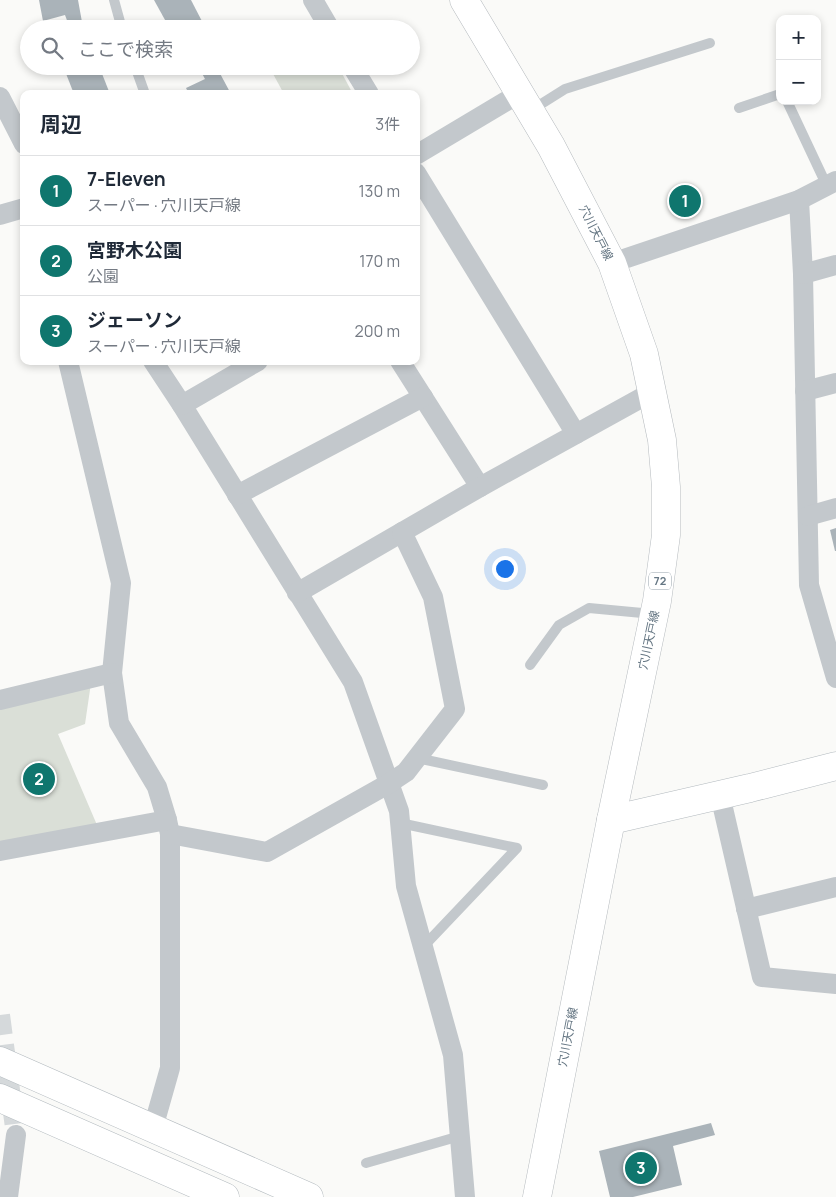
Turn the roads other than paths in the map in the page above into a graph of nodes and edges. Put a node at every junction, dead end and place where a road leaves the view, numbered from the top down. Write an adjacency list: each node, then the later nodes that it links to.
1 (114, 0): 4 (lane)
2 (313, 0): 5 (street)
3 (464, 0): 13 (main road, 穴川天戸線 / 72)
4 (120, 20)
5 (325, 20)
6 (710, 43): 13 (lane)
7 (139, 75): 9 (lane)
8 (357, 75): 10 (street)
9 (144, 90)
10 (367, 90)
11 (776, 95): 15 (lane)
12 (0, 97): 16 (street)
13 (524, 103): 17 (street); 23 (main road, 穴川天戸線 / 72)
14 (790, 105): 19 (lane)
15 (739, 108)
16 (20, 136)
17 (420, 153)
18 (420, 180): 35 (street)
19 (831, 182): 20 (street)
20 (799, 200): 23 (street); 25 (street)
21 (20, 209): 22 (street)
22 (0, 215)
23 (612, 263): 32 (main road, 穴川天戸線 / 72)
24 (836, 265): 25 (street)
25 (802, 274): 31 (street)
26 (69, 365): 45 (street)
27 (156, 365): 34 (street)
28 (251, 365): 34 (street)
29 (403, 365): 33 (street)
30 (836, 383): 31 (street)
31 (805, 391): 39 (street)
32 (652, 392): 35 (street); 42 (main road, 穴川天戸線 / 72)
33 (423, 397): 36 (street); 37 (street)
34 (182, 405): 37 (street)
35 (576, 434): 36 (street)
36 (480, 487): 40 (street)
37 (238, 495): 41 (street)
38 (836, 508): 39 (street)
39 (808, 516): 43 (street)
40 (402, 532): 41 (street); 48 (street)
41 (297, 593): 50 (street)
42 (654, 614): 44 (lane); 53 (main road, 穴川天戸線 / 72)
43 (830, 637): 46 (street)
44 (530, 665)
45 (112, 673): 47 (street); 55 (street)
46 (836, 678)
47 (0, 700)
48 (416, 758): 50 (street); 51 (lane)
49 (836, 766): 52 (main road)
50 (388, 784): 54 (street); 55 (street)
51 (543, 784)
52 (720, 795): 53 (main road); 58 (street)
53 (612, 820): 71 (main road, 穴川天戸線 / 72)
54 (400, 823): 59 (street); 59 (lane)
55 (169, 827): 56 (street); 63 (street)
56 (0, 851)
57 (836, 887): 58 (street)
58 (746, 909): 60 (street)
59 (423, 947): 65 (street)
60 (836, 984)
61 (0, 1061): 63 (main road)
62 (0, 1098): 68 (main road)
63 (153, 1128): 69 (main road)
64 (16, 1135): 67 (street)
65 (460, 1136): 66 (lane); 70 (street)
66 (366, 1164)
67 (8, 1197)
68 (225, 1197)
69 (309, 1197)
70 (465, 1197)
71 (537, 1197)

